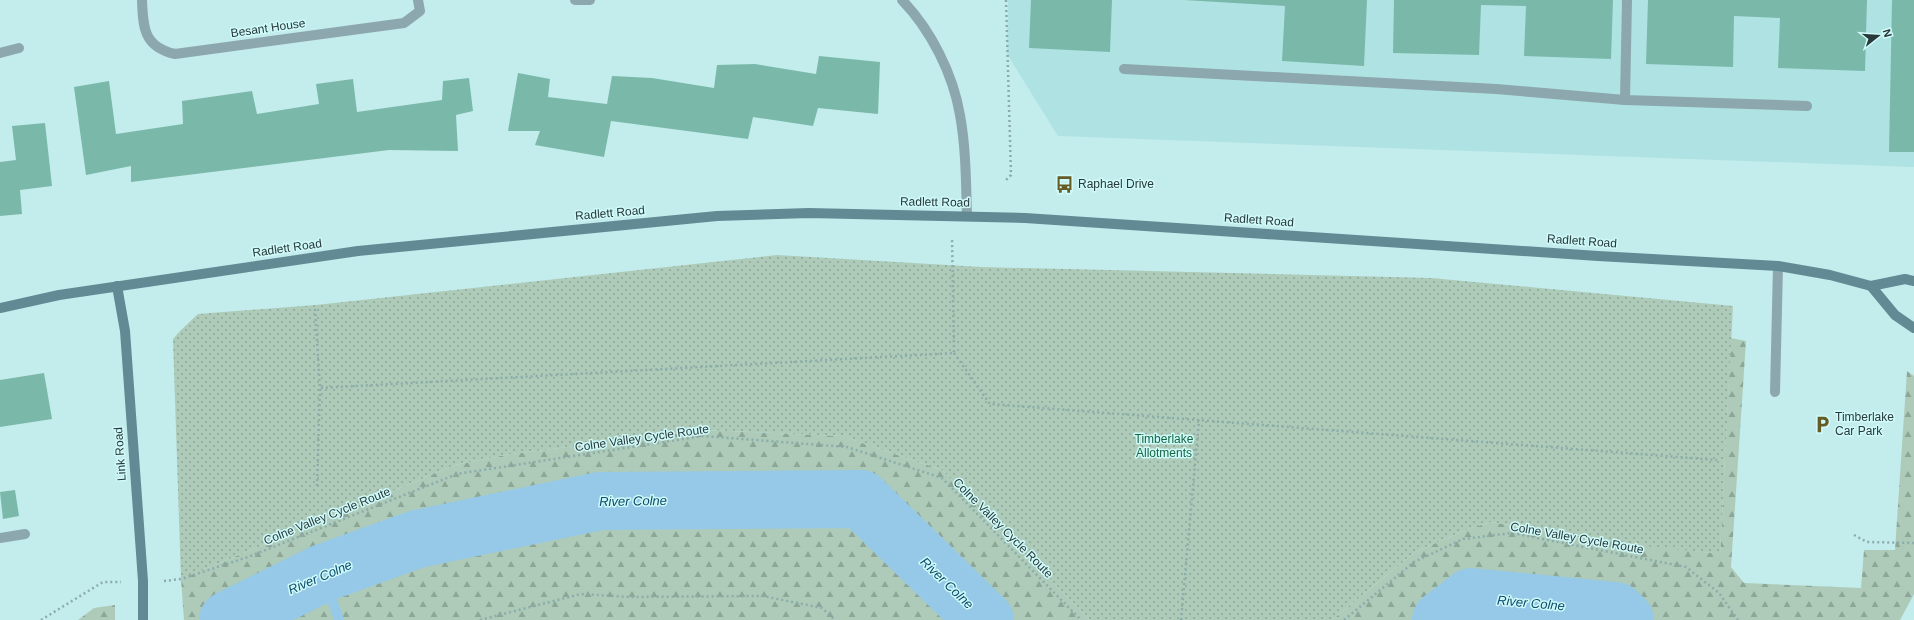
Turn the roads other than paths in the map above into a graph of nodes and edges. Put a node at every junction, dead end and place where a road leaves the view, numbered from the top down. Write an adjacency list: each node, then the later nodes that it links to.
1 (142, 0): 2 (street, Besant House)
2 (418, 0)
3 (575, 0): 4 (street)
4 (590, 0)
5 (902, 0): 12 (street)
6 (1627, 0): 10 (street)
7 (19, 48): 8 (street)
8 (0, 52)
9 (1124, 69): 10 (street)
10 (1625, 100): 11 (street)
11 (1807, 106)
12 (967, 216): 13 (street, Radlett Road); 15 (street, Radlett Road)
13 (1778, 266): 16 (street, Radlett Road); 19 (street)
14 (1914, 281): 16 (street, Radlett Road)
15 (117, 286): 17 (street, Radlett Road); 22 (street, Link Road)
16 (1871, 286): 18 (street)
17 (0, 308)
18 (1914, 328)
19 (1775, 392)
20 (25, 534): 21 (street)
21 (0, 538)
22 (143, 616)

